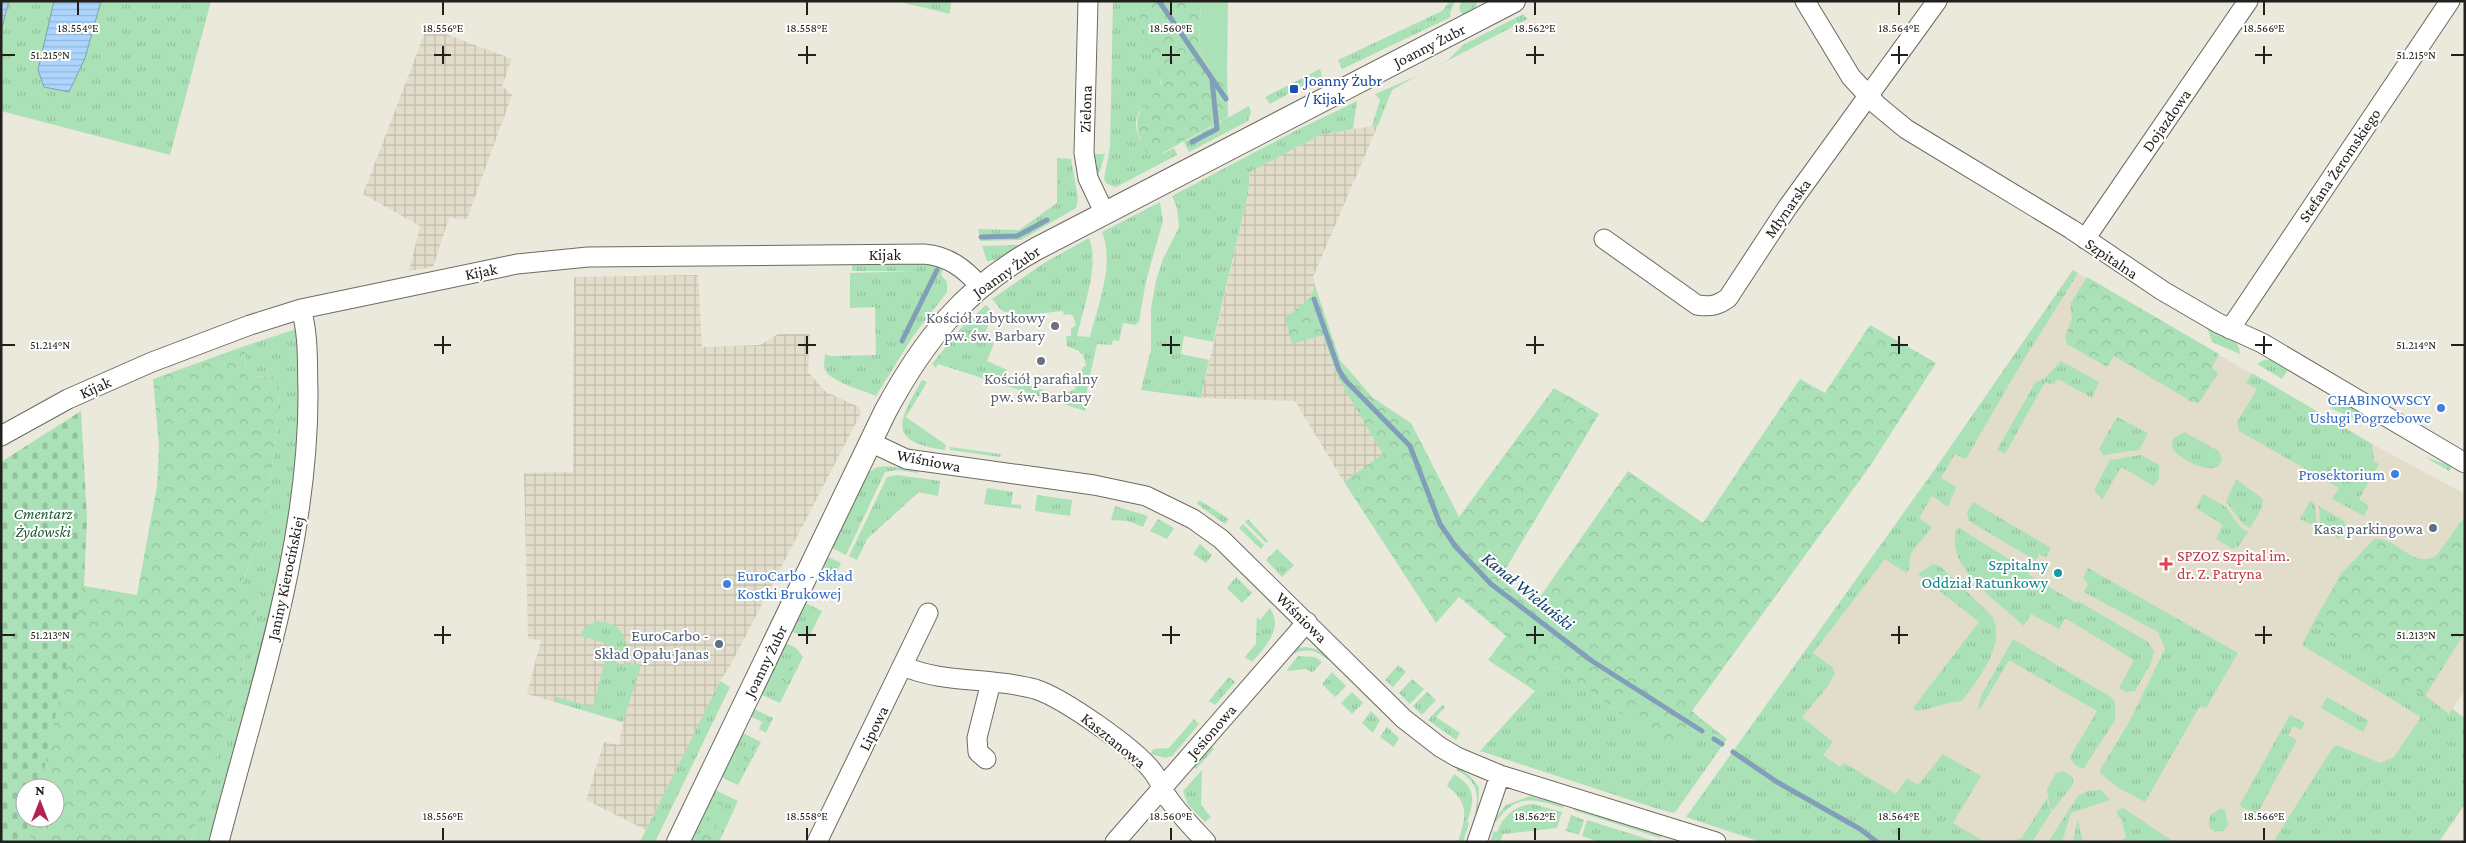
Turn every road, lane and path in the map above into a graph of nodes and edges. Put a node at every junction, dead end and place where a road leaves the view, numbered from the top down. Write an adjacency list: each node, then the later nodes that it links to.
1 (1088, 1): 8 (street, Zielona)
2 (1805, 1): 7 (street, Szpitalna)
3 (1938, 1): 7 (street, Młynarska)
4 (2248, 1): 10 (street, Dojazdowa)
5 (2450, 1): 13 (street, Stefana Żeromskiego)
6 (1503, 4): 8 (street, Joanny Żubr)
7 (1867, 95): 9 (street, Młynarska); 10 (street, Szpitalna)
8 (1104, 212): 11 (street, Joanny Żubr)
9 (1604, 239)
10 (2085, 239): 13 (street, Szpitalna)
11 (980, 286): 12 (street, Kijak); 15 (street, Joanny Żubr)
12 (302, 309): 14 (street, Kijak); 24 (street, Janiny Kierocińskiej)
13 (2230, 329): 16 (street, Szpitalna)
14 (1, 436)
15 (870, 442): 18 (street, Wiśniowa); 25 (street, Joanny Żubr)
16 (2465, 463)
17 (928, 613): 19 (street, Lipowa)
18 (1307, 622): 22 (street, Wiśniowa); 23 (street, Jesionowa)
19 (904, 666): 20 (street, Kasztanowa); 26 (street, Lipowa)
20 (992, 682): 21 (street); 23 (street, Kasztanowa)
21 (986, 759)
22 (1500, 776): 29 (street); 30 (street, Wiśniowa)
23 (1162, 787): 27 (street, Jesionowa); 28 (street, Kasztanowa)
24 (219, 842)
25 (678, 842)
26 (817, 842)
27 (1115, 842)
28 (1206, 842)
29 (1477, 842)
30 (1716, 842)

